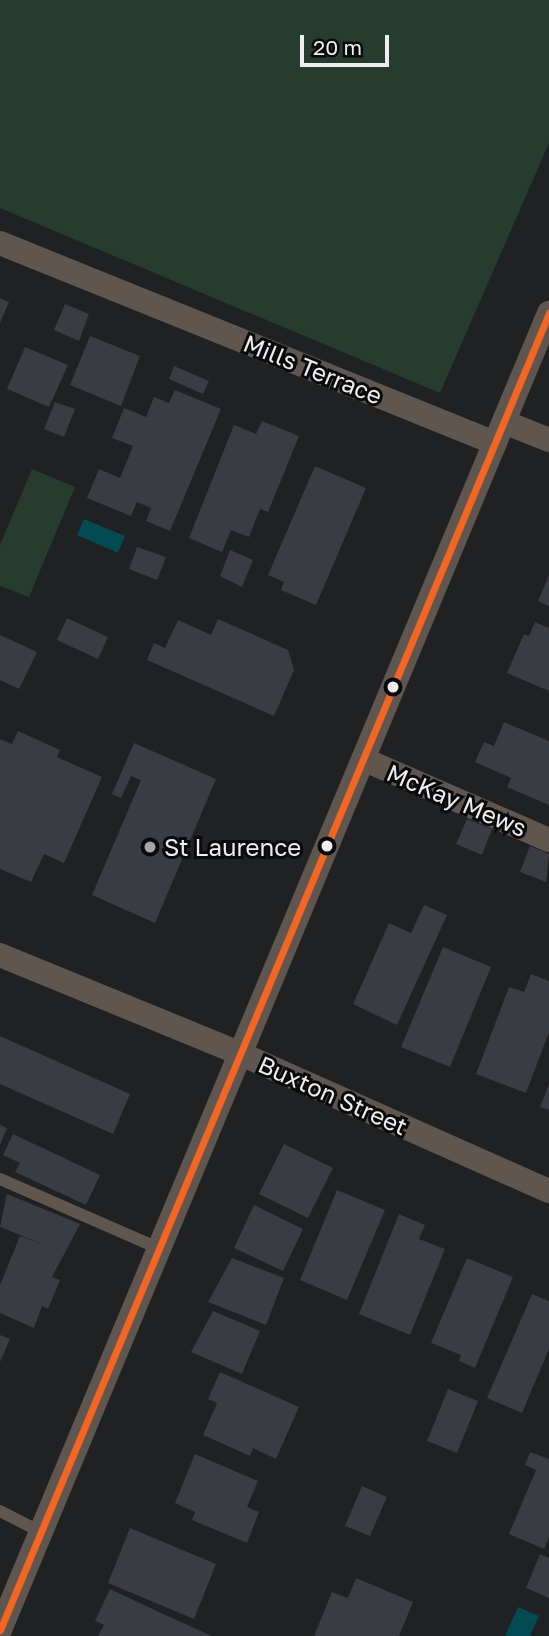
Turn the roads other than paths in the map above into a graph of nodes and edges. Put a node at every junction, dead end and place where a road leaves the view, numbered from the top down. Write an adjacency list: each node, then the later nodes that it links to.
1 (0, 243): 3 (street, Mills Terrace)
2 (549, 313): 3 (street)
3 (499, 432): 4 (street, Mills Terrace); 5 (street)
4 (549, 440)
5 (365, 760): 6 (street, McKay Mews); 8 (street)
6 (549, 840)
7 (0, 955): 8 (street, Buxton Street)
8 (241, 1054): 10 (street, Buxton Street); 11 (street)
9 (0, 1179): 11 (lane)
10 (549, 1191)
11 (160, 1249): 13 (street)
12 (0, 1511): 13 (lane)
13 (41, 1532): 14 (street)
14 (0, 1630)

